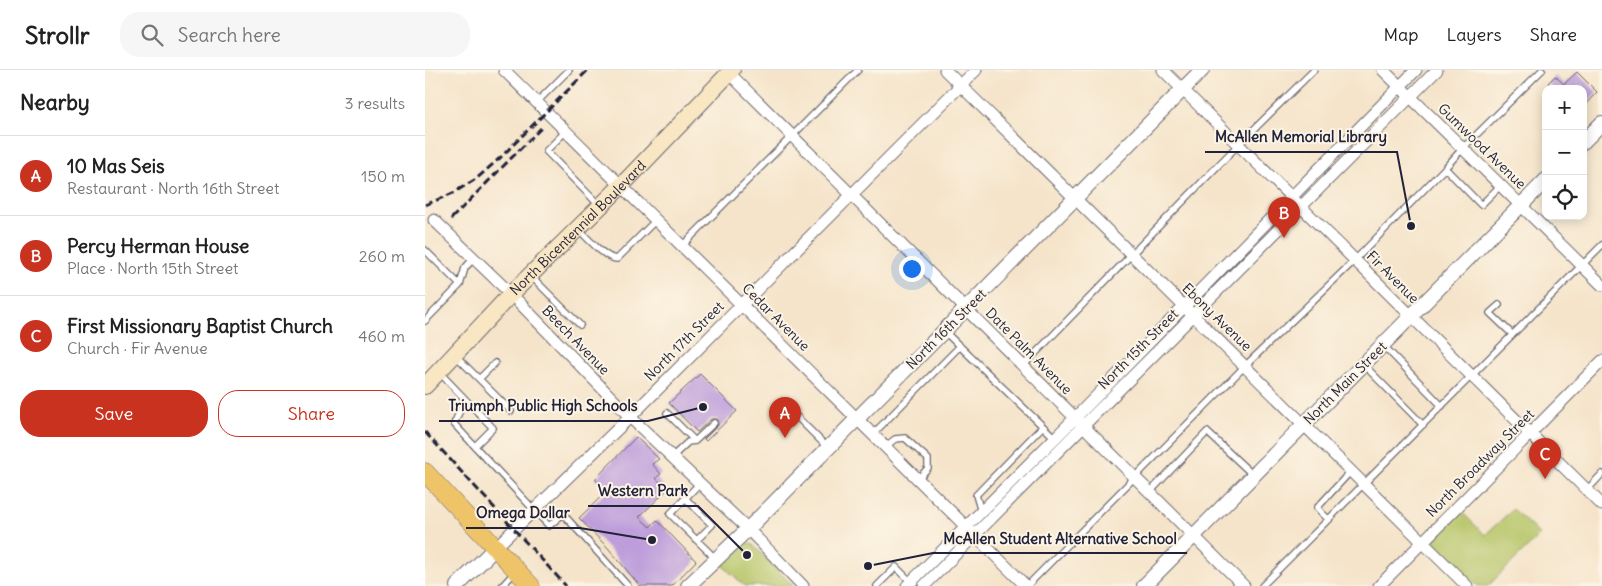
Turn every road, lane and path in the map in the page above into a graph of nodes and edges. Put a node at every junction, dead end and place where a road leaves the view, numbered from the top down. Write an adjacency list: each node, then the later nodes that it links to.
1 (504, 70): 18 (street, Cedar Avenue)
2 (569, 70): 18 (lane)
3 (857, 70): 21 (lane)
4 (945, 70): 14 (street, Ebony Avenue)
5 (976, 70): 14 (street, North 17th Street)
6 (1163, 70): 16 (street, Fir Avenue)
7 (1201, 70): 16 (street, North 16th Street)
8 (1314, 70): 23 (lane)
9 (1383, 70): 15 (street, Gumwood Avenue)
10 (1416, 70): 15 (street, North 15th Street)
11 (1437, 70): 17 (street, North 15th Street)
12 (1542, 70): 24 (lane)
13 (730, 72): 21 (street, Date Palm Avenue); 28 (main road, North Bicentennial Boulevard)
14 (961, 85): 29 (street, North 17th Street); 31 (street, Ebony Avenue)
15 (1400, 86): 17 (street, Gumwood Avenue); 30 (street, North 15th Street)
16 (1182, 89): 23 (street, Fir Avenue); 31 (street, North 16th Street)
17 (1410, 96): 24 (street, Gumwood Avenue); 34 (street, North 15th Street)
18 (537, 102): 20 (street, Cedar Avenue)
19 (1602, 123): 22 (street)
20 (566, 131): 28 (street, Cedar Avenue); 33 (lane)
21 (791, 136): 29 (street, Date Palm Avenue); 39 (lane)
22 (1587, 138)
23 (1238, 145): 30 (street, Fir Avenue); 41 (lane)
24 (1463, 148): 25 (lane); 27 (street, Gumwood Avenue)
25 (1445, 168): 27 (lane); 43 (lane)
26 (1542, 184): 32 (street, North Main Street)
27 (1501, 185): 32 (street, Gumwood Avenue)
28 (621, 186): 33 (main road, North Bicentennial Boulevard); 36 (street, Cedar Avenue)
29 (851, 195): 49 (street, North 17th Street); 52 (street, Date Palm Avenue)
30 (1291, 197): 34 (street, Fir Avenue); 50 (street, North 15th Street)
31 (1076, 199): 41 (street, Ebony Avenue); 52 (street, North 16th Street)
32 (1521, 205): 44 (street, Gumwood Avenue); 54 (street, North Main Street)
33 (601, 206): 37 (main road, North Bicentennial Boulevard)
34 (1300, 206): 43 (street, Fir Avenue); 53 (street, North 15th Street)
35 (434, 220): 42 (street, Beech Avenue)
36 (656, 220): 37 (lane); 39 (street, Cedar Avenue)
37 (577, 229): 45 (main road, North Bicentennial Boulevard)
38 (1602, 244): 44 (lane)
39 (682, 246): 49 (street, Cedar Avenue)
40 (425, 250): 47 (lane)
41 (1133, 255): 50 (street, Ebony Avenue); 65 (lane)
42 (474, 258): 47 (lane); 48 (street, Beech Avenue)
43 (1355, 260): 54 (street, Fir Avenue); 66 (lane)
44 (1582, 265): 46 (street, Gumwood Avenue); 58 (lane)
45 (531, 275): 48 (main road, North Bicentennial Boulevard); 56 (lane)
46 (1602, 285)
47 (460, 286): 55 (lane)
48 (511, 294): 61 (main road, North Bicentennial Boulevard); 76 (street, Beech Avenue)
49 (741, 305): 76 (street, North 17th Street); 77 (street, Cedar Avenue)
50 (1184, 306): 53 (street, Ebony Avenue); 78 (street, North 15th Street)
51 (1499, 306): 58 (lane)
52 (966, 309): 57 (street, North 16th Street); 65 (street, Date Palm Avenue)
53 (1193, 316): 66 (street, Ebony Avenue); 78 (street, North 15th Street)
54 (1411, 316): 59 (street, North Main Street); 68 (street, Fir Avenue)
55 (425, 321)
56 (580, 325)
57 (944, 331): 60 (lane); 77 (street, North 16th Street)
58 (1512, 334): 68 (lane)
59 (1383, 345): 64 (street, North Main Street); 73 (lane)
60 (960, 346): 82 (lane); 83 (lane)
61 (455, 354): 67 (main road, North Bicentennial Boulevard); 69 (lane)
62 (1602, 361): 84 (street, North Broadway Street)
63 (495, 364): 69 (lane)
64 (1363, 364): 80 (street, North Main Street); 81 (lane)
65 (1023, 366): 78 (street, Date Palm Avenue)
66 (1245, 366): 80 (street, Ebony Avenue); 95 (lane)
67 (438, 372): 70 (main road, North Bicentennial Boulevard); 71 (lane)
68 (1471, 376): 73 (lane); 84 (street, Fir Avenue)
69 (479, 379): 74 (lane)
70 (425, 386)
71 (465, 399): 87 (lane); 87 (lane)
72 (784, 404): 89 (lane)
73 (1442, 406): 81 (lane)
74 (511, 411)
75 (667, 413): 86 (lane)
76 (630, 417): 90 (street, Beech Avenue); 103 (street, North 17th Street)
77 (856, 418): 83 (street, Cedar Avenue); 89 (street, North 16th Street)
78 (1079, 422): 85 (street, North 15th Street); 95 (street, Date Palm Avenue); 108 (street, North 15th Street)
79 (714, 423): 86 (lane)
80 (1304, 424): 91 (street, Ebony Avenue); 94 (street, North Main Street)
81 (1423, 425): 98 (lane)
82 (1042, 427): 85 (lane); 104 (lane)
83 (873, 434): 88 (street, Cedar Avenue)
84 (1530, 434): 99 (street, Fir Avenue); 111 (street, North Broadway Street)
85 (1055, 438): 104 (street, North 15th Street)
86 (695, 441): 90 (lane)
87 (475, 446): 103 (lane)
88 (885, 447): 96 (street, Cedar Avenue); 96 (lane)
89 (827, 448): 107 (street, North 16th Street)
90 (672, 457): 97 (street, Beech Avenue)
91 (1351, 471): 98 (street, Ebony Avenue); 105 (lane)
92 (425, 472): 112 (main road)
93 (1602, 474): 99 (lane)
94 (1253, 475): 100 (lane); 109 (street, North Main Street)
95 (1135, 478): 100 (street, Date Palm Avenue); 124 (lane)
96 (918, 479): 106 (street, Cedar Avenue)
97 (699, 483): 101 (lane); 107 (street, Beech Avenue)
98 (1365, 484): 105 (lane); 111 (street, Ebony Avenue)
99 (1587, 490): 102 (street, Fir Avenue)
100 (1149, 492): 109 (street, Date Palm Avenue)
101 (685, 498): 110 (lane); 110 (lane)
102 (1602, 505)
103 (534, 509): 112 (street, North 17th Street); 119 (lane)
104 (981, 512): 106 (street, North 15th Street)
105 (1329, 520): 127 (lane)
106 (966, 526): 108 (street, Cedar Avenue); 115 (street, North 15th Street)
107 (748, 529): 113 (street, North 16th Street); 121 (street, Beech Avenue)
108 (975, 535): 123 (street, North 15th Street); 124 (street, Cedar Avenue)
109 (1193, 536): 125 (street, North Main Street); 126 (street, Date Palm Avenue)
110 (697, 540): 113 (lane)
111 (1423, 542): 128 (street, North Broadway Street); 129 (street, Ebony Avenue)
112 (496, 547): 114 (main road); 116 (street)
113 (716, 559): 120 (street, North 16th Street)
114 (517, 570): 117 (lane); 118 (main road)
115 (909, 584): 122 (lane)
116 (457, 586)
117 (503, 586)
118 (531, 586)
119 (628, 586)
120 (688, 586)
121 (803, 586)
122 (877, 586)
123 (924, 586)
124 (1027, 586)
125 (1144, 586)
126 (1243, 586)
127 (1262, 586)
128 (1379, 586)
129 (1467, 586)

